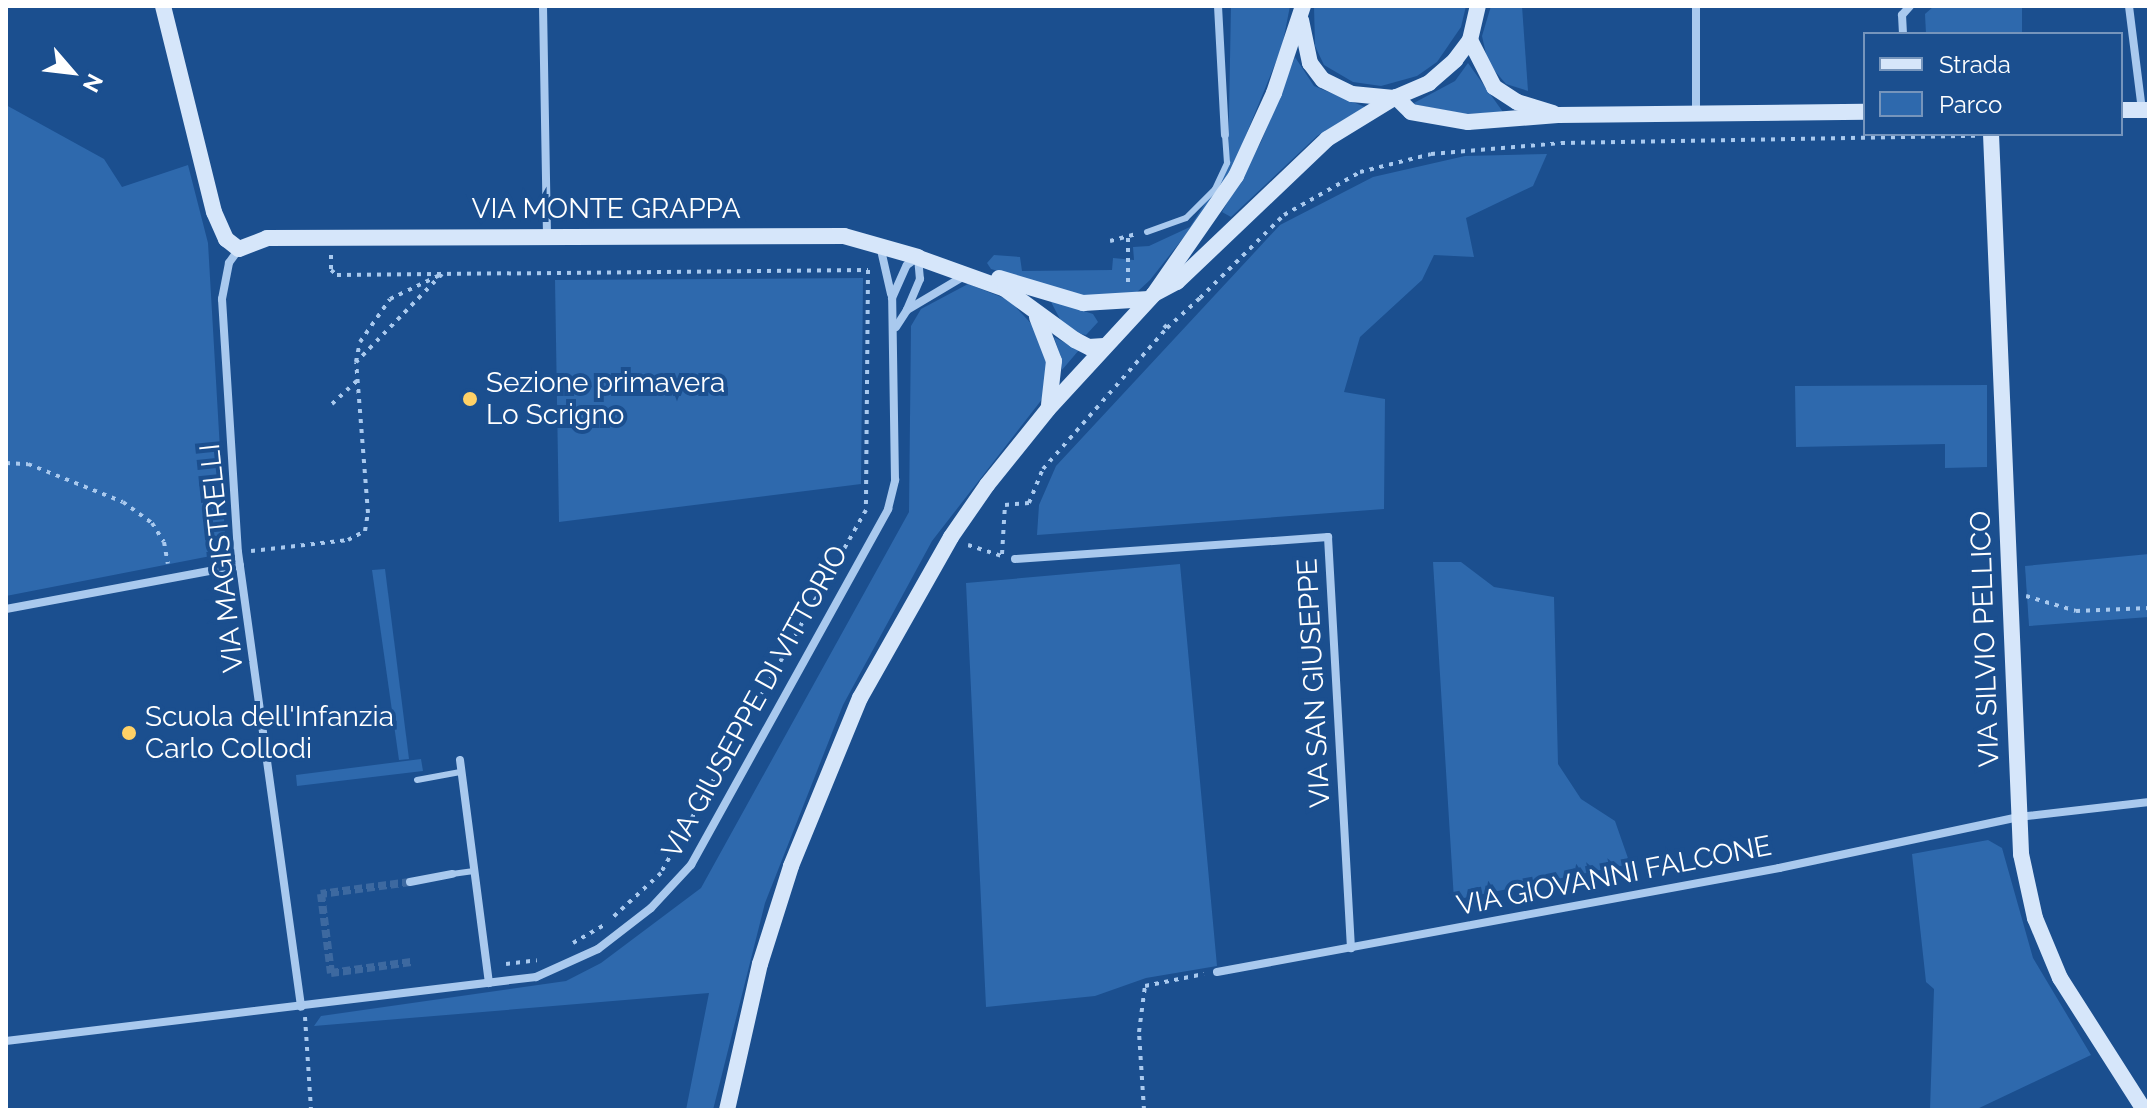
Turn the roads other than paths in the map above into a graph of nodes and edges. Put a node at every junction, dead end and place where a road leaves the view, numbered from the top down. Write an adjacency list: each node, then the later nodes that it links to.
1 (543, 6): 20 (street)
2 (1218, 6): 17 (street)
3 (1478, 6): 10 (street)
4 (1696, 6): 15 (street)
5 (1910, 6): 9 (street)
6 (2129, 6): 13 (street)
7 (167, 7): 22 (street)
8 (1302, 12): 11 (street); 25 (street)
9 (1903, 32)
10 (1470, 40): 11 (street); 16 (street)
11 (1395, 98): 16 (street); 25 (street)
12 (2123, 110): 13 (street)
13 (2145, 110)
14 (1863, 112): 15 (street)
15 (1696, 114): 16 (street)
16 (1558, 115)
17 (1225, 135): 19 (lane)
18 (1991, 136): 39 (street, VIA SILVIO PELLICO)
19 (1147, 232)
20 (547, 234): 21 (street, VIA MONTE GRAPPA); 22 (street, VIA MONTE GRAPPA)
21 (874, 244): 23 (street, VIA MONTE GRAPPA); 26 (street, VIA GIUSEPPE DI VITTORIO)
22 (239, 249): 33 (street, VIA MAGISTRELLI)
23 (919, 258): 24 (street, VIA MONTE GRAPPA); 26 (street); 28 (street)
24 (970, 273): 25 (street, VIA MONTE GRAPPA); 27 (street, VIA MONTE GRAPPA); 28 (street)
25 (1152, 296): 30 (street)
26 (892, 298): 29 (street, VIA GIUSEPPE DI VITTORIO)
27 (1027, 302): 30 (street, VIA MONTE GRAPPA); 31 (street)
28 (907, 310): 29 (street)
29 (895, 327): 45 (street, VIA GIUSEPPE DI VITTORIO)
30 (1104, 346): 31 (street)
31 (1048, 409): 48 (street)
32 (1015, 559): 43 (street, VIA SAN GIUSEPPE)
33 (240, 565): 34 (street); 46 (street, VIA MAGISTRELLI)
34 (6, 609)
35 (460, 760): 36 (street)
36 (460, 772): 37 (lane); 40 (street)
37 (417, 780)
38 (2149, 802): 39 (street, VIA GIOVANNI FALCONE)
39 (2018, 817): 43 (street, VIA GIOVANNI FALCONE); 49 (street, VIA SILVIO PELLICO)
40 (474, 871): 41 (lane); 45 (street)
41 (452, 874): 42 (street)
42 (410, 882)
43 (1351, 948): 44 (street, VIA GIOVANNI FALCONE)
44 (1217, 972)
45 (489, 983): 46 (street, VIA GIUSEPPE DI VITTORIO)
46 (301, 1007): 47 (street, VIA GIUSEPPE DI VITTORIO)
47 (6, 1041)
48 (727, 1110)
49 (2144, 1110)

